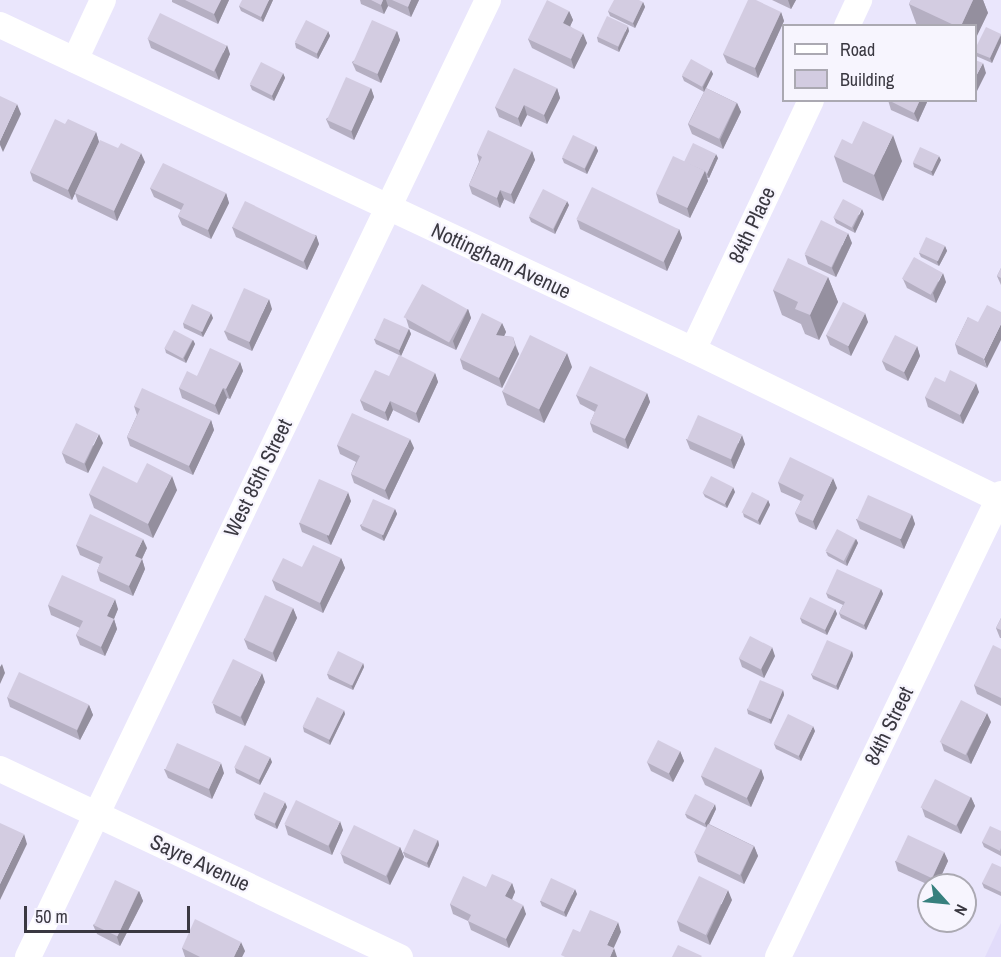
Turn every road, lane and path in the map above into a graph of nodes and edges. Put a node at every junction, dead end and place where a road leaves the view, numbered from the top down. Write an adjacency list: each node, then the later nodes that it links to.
1 (104, 0): 6 (street)
2 (488, 0): 8 (street, West 85th Street)
3 (859, 0): 4 (street)
4 (848, 24)
5 (0, 25): 6 (street, Nottingham Avenue)
6 (75, 60): 8 (street, Nottingham Avenue)
7 (810, 102): 9 (street, 84th Place)
8 (388, 208): 9 (street, Nottingham Avenue); 12 (street, West 85th Street)
9 (693, 350): 10 (street, Nottingham Avenue)
10 (1000, 498): 15 (street, 84th Street)
11 (0, 769): 12 (street, Sayre Avenue)
12 (95, 814): 13 (street, West 85th Street); 14 (street, Sayre Avenue)
13 (28, 957)
14 (399, 957)
15 (778, 957)

